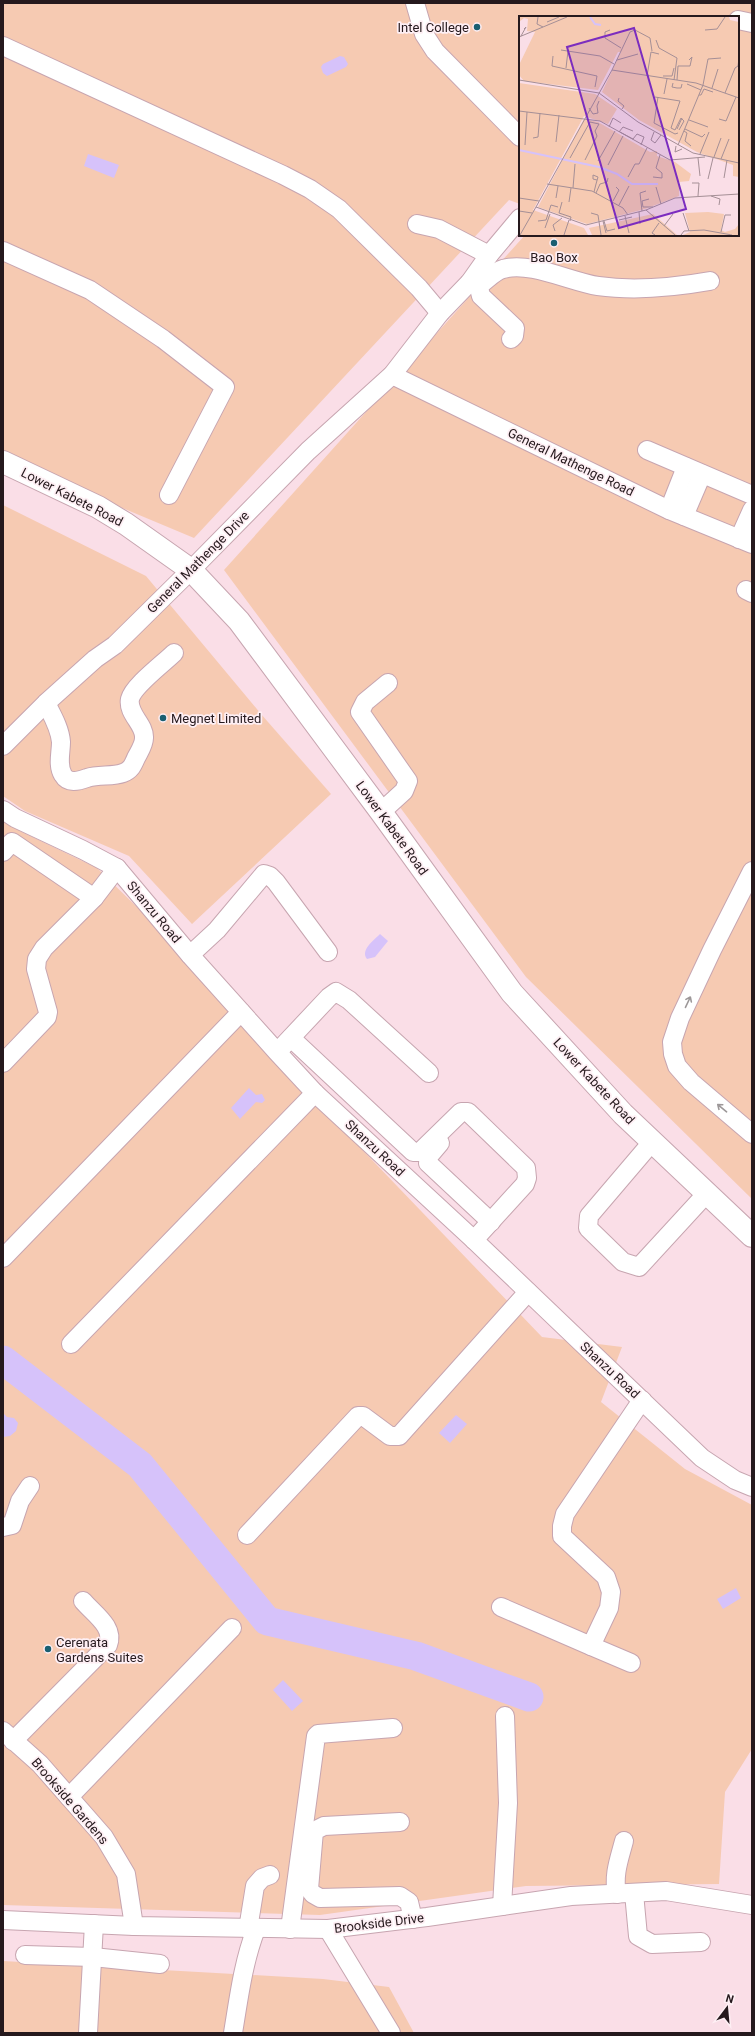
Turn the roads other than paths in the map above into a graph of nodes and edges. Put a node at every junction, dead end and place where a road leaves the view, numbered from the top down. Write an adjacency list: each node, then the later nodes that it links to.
1 (415, 3): 5 (street)
2 (739, 20): 3 (street)
3 (752, 23)
4 (3, 46): 12 (street)
5 (519, 135)
6 (519, 219): 9 (street)
7 (417, 224): 9 (street)
8 (3, 251): 18 (street)
9 (489, 254): 11 (street)
10 (710, 281): 11 (street)
11 (474, 283): 12 (street, General Mathenge Drive); 13 (street)
12 (440, 312): 14 (street, General Mathenge Drive)
13 (510, 339)
14 (392, 375): 21 (street, General Mathenge Road); 23 (street, General Mathenge Drive)
15 (647, 450): 17 (street)
16 (3, 462): 23 (main road, Lower Kabete Road)
17 (694, 471): 19 (street); 21 (street)
18 (169, 495)
19 (752, 495)
20 (752, 510): 22 (street)
21 (677, 513): 22 (street, General Mathenge Road)
22 (746, 542)
23 (192, 570): 26 (street, General Mathenge Drive); 29 (main road, Lower Kabete Road)
24 (174, 653): 26 (street)
25 (388, 683): 29 (street)
26 (46, 703): 27 (street, General Mathenge Drive)
27 (3, 746)
28 (3, 810): 30 (street, Shanzu Road)
29 (381, 812): 45 (main road, Lower Kabete Road)
30 (25, 822): 31 (street); 32 (street, Shanzu Road)
31 (7, 847): 34 (street)
32 (117, 868): 34 (street); 36 (street, Shanzu Road)
33 (752, 871): 44 (street, one-way to 33)
34 (94, 898): 40 (street)
35 (328, 952): 36 (street)
36 (190, 955): 37 (street, Shanzu Road)
37 (241, 1012): 39 (street, Shanzu Road); 50 (street)
38 (291, 1038): 39 (street); 41 (street); 43 (street)
39 (277, 1052): 42 (street, Shanzu Road)
40 (3, 1062)
41 (429, 1072)
42 (315, 1093): 49 (street, Shanzu Road); 52 (street)
43 (454, 1119): 47 (street); 47 (street)
44 (752, 1134)
45 (652, 1142): 46 (main road, Lower Kabete Road); 46 (street)
46 (707, 1193): 48 (main road, Lower Kabete Road)
47 (491, 1222): 49 (street)
48 (752, 1236)
49 (474, 1240): 51 (street, Shanzu Road)
50 (3, 1258)
51 (528, 1292): 53 (street, Shanzu Road); 57 (street)
52 (71, 1344)
53 (642, 1400): 55 (street, Shanzu Road); 61 (street)
54 (30, 1486): 56 (street)
55 (752, 1487)
56 (3, 1527)
57 (247, 1536)
58 (83, 1601): 65 (street)
59 (501, 1607): 61 (street)
60 (232, 1628): 66 (street)
61 (591, 1646): 62 (street)
62 (631, 1663)
63 (505, 1716): 72 (street)
64 (393, 1728): 78 (street)
65 (8, 1736): 66 (street, Brookside Gardens)
66 (69, 1797): 76 (street, Brookside Gardens)
67 (400, 1822): 73 (street)
68 (624, 1842): 70 (street)
69 (270, 1875): 77 (street)
70 (626, 1893): 71 (street, Brookside Drive); 72 (street, Brookside Drive); 80 (street)
71 (752, 1905)
72 (502, 1906): 73 (street, Brookside Drive)
73 (413, 1919): 79 (street, Brookside Drive)
74 (3, 1920): 75 (street, Brookside Drive)
75 (94, 1924): 76 (street, Brookside Drive); 82 (street)
76 (134, 1926): 77 (street, Brookside Drive)
77 (252, 1929): 78 (street, Brookside Drive); 85 (street)
78 (290, 1929): 79 (street, Brookside Drive)
79 (328, 1929): 86 (street)
80 (702, 1942)
81 (25, 1955): 82 (street)
82 (92, 1958): 83 (street); 84 (street)
83 (160, 1964)
84 (88, 2033)
85 (232, 2033)
86 (391, 2033)

